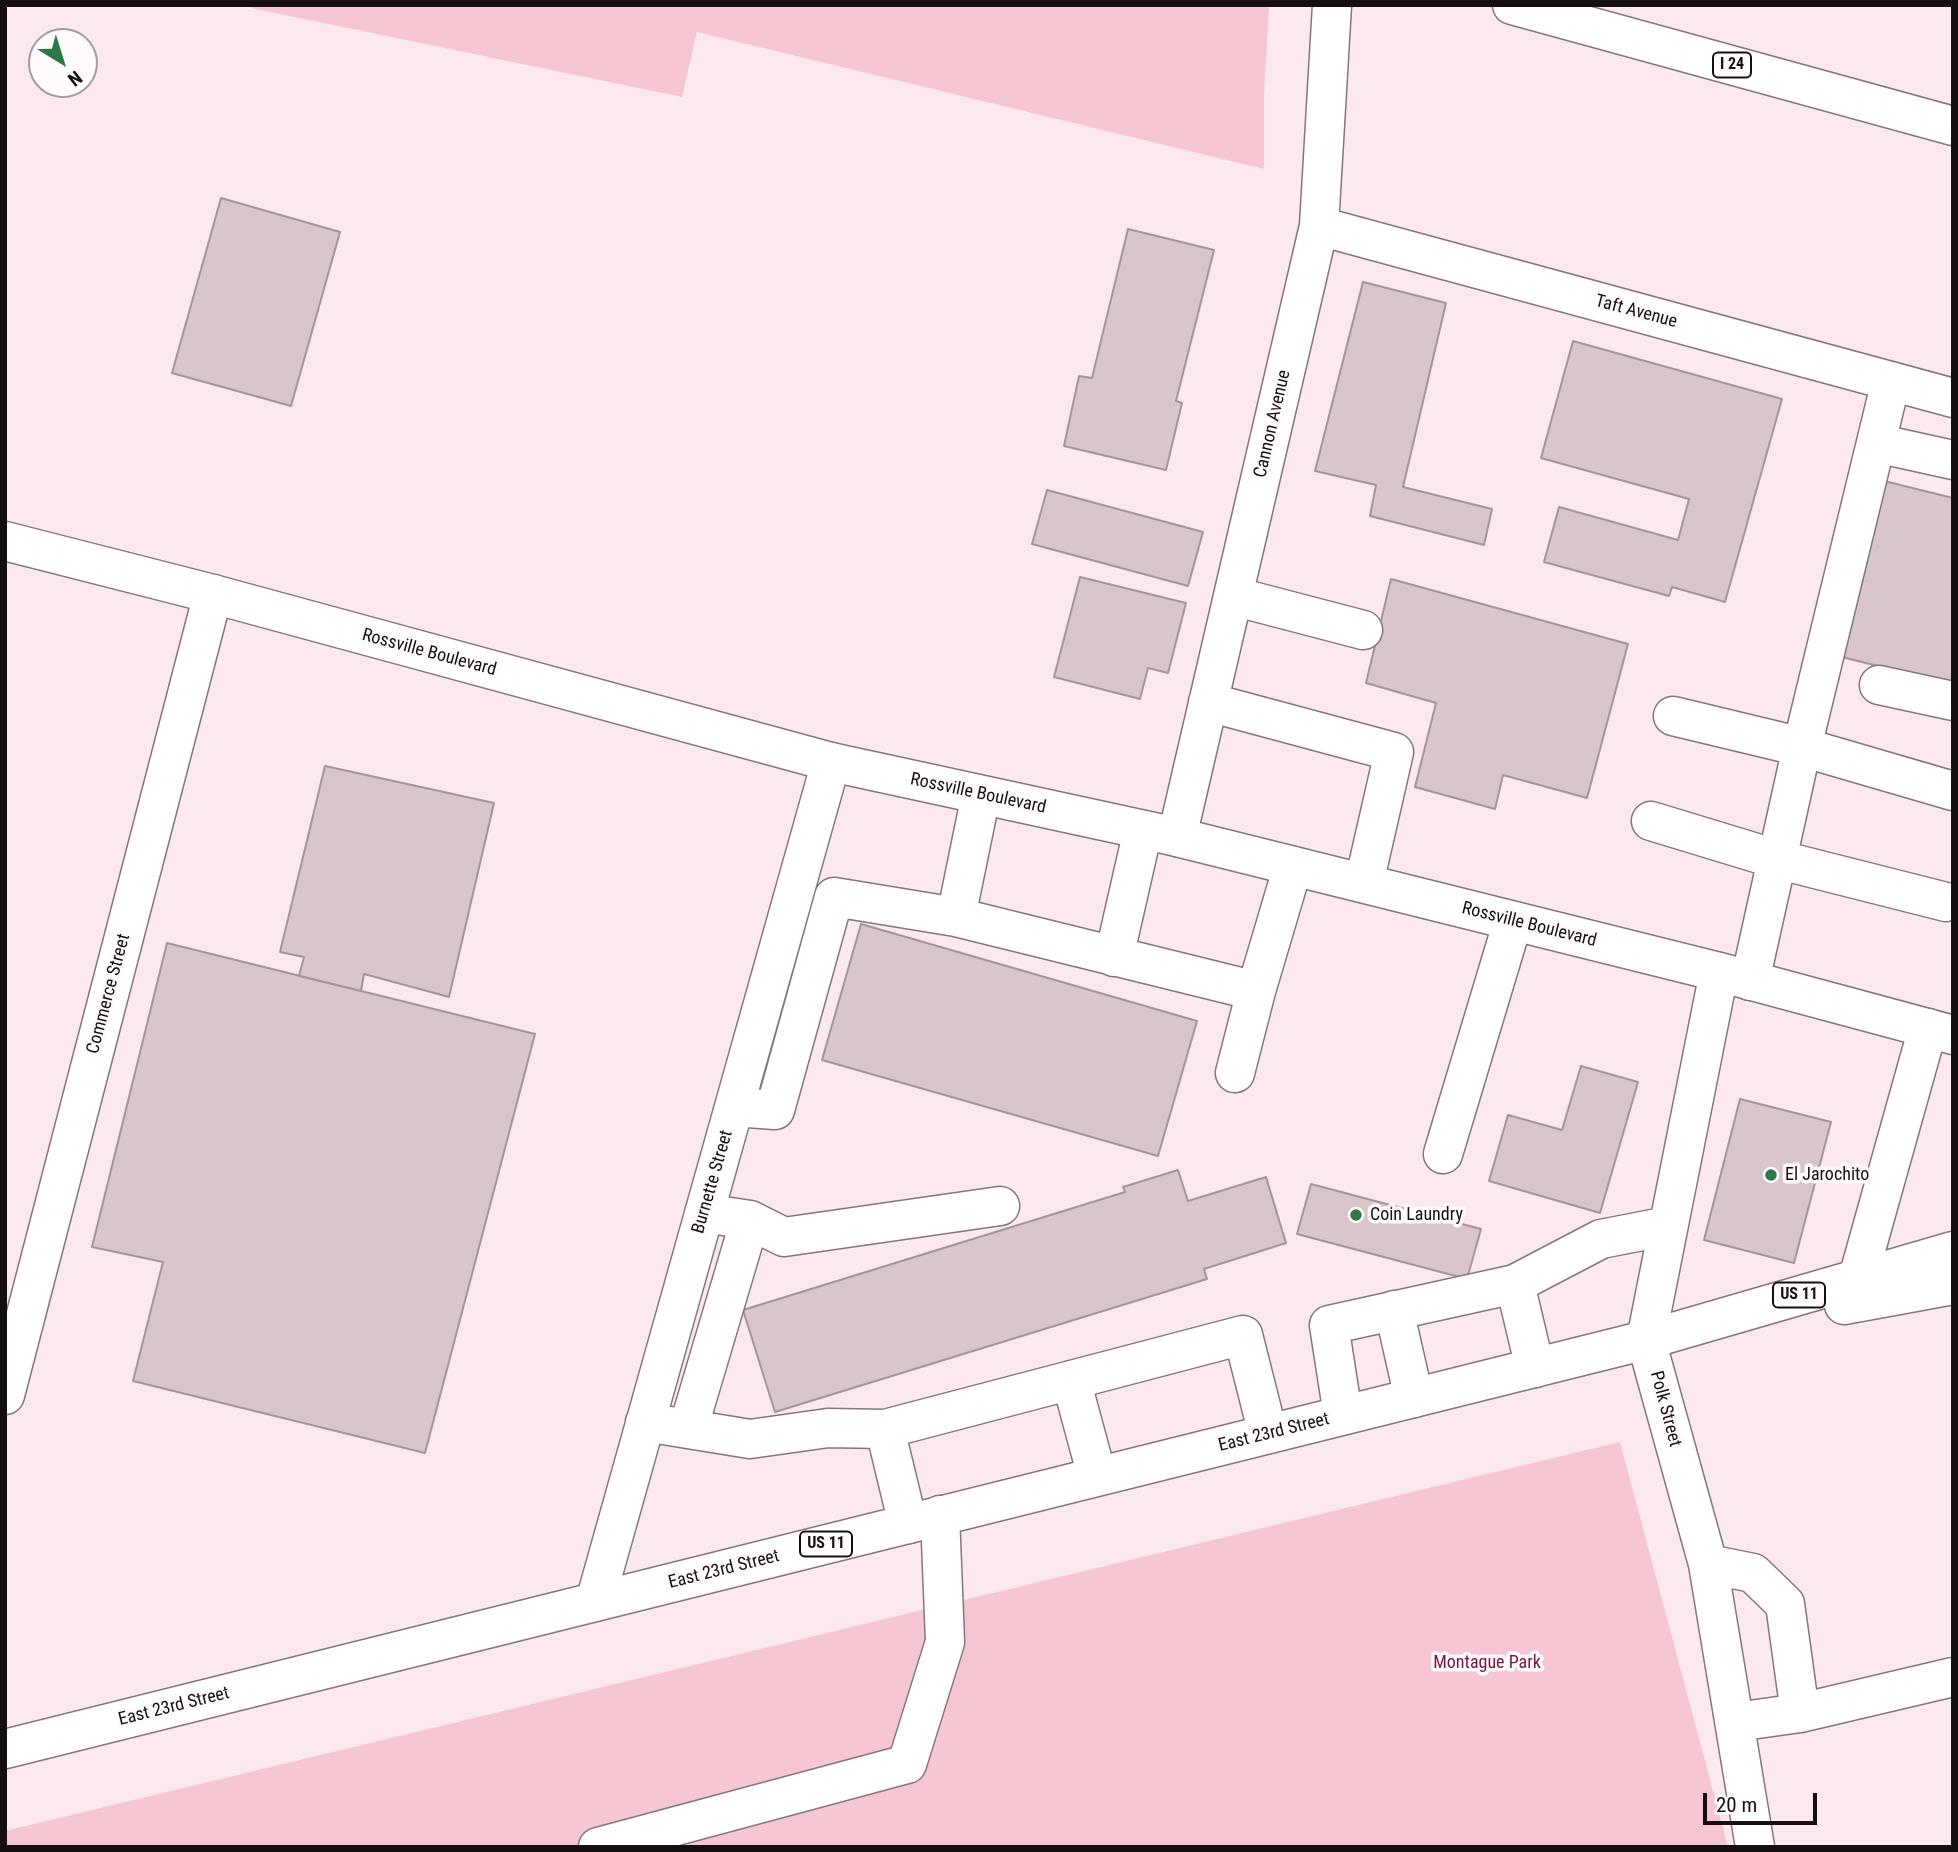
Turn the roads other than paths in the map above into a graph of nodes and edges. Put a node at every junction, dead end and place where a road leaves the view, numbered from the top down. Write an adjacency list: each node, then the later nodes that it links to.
1 (1332, 5): 4 (main road, Cannon Avenue)
2 (1512, 5): 3 (main road, I 24)
3 (1953, 125)
4 (1319, 226): 5 (main road, Taft Avenue); 11 (main road, Cannon Avenue)
5 (1891, 381): 6 (main road, Taft Avenue); 7 (main road, Polk Street)
6 (1953, 398)
7 (1876, 443): 8 (main road); 17 (main road, Polk Street)
8 (1953, 460)
9 (5, 541): 10 (main road, Rossville Boulevard)
10 (213, 594): 18 (main road, Rossville Boulevard); 50 (main road, Commerce Street)
11 (1233, 596): 12 (main road); 15 (main road, Cannon Avenue)
12 (1363, 631)
13 (1879, 685): 14 (main road)
14 (1953, 701)
15 (1208, 702): 22 (main road, Cannon Avenue); 25 (main road)
16 (1673, 716): 17 (main road)
17 (1802, 747): 19 (main road); 23 (main road, Polk Street)
18 (831, 762): 20 (main road, Rossville Boulevard); 26 (main road, Burnette Street)
19 (1953, 791)
20 (981, 795): 22 (main road, Rossville Boulevard); 29 (main road)
21 (1651, 821): 23 (main road)
22 (1160, 833): 24 (main road, Rossville Boulevard); 31 (main road, Cannon Avenue)
23 (1776, 859): 28 (main road); 32 (main road, Polk Street)
24 (1293, 866): 25 (main road, Rossville Boulevard); 33 (main road)
25 (1364, 883): 30 (main road, Rossville Boulevard)
26 (795, 891): 27 (main road); 36 (main road, Burnette Street)
27 (834, 897): 29 (main road); 36 (main road)
28 (1946, 902)
29 (956, 917): 31 (main road)
30 (1513, 921): 32 (main road, Rossville Boulevard); 37 (main road)
31 (1114, 957): 33 (main road)
32 (1735, 976): 34 (main road, Rossville Boulevard); 41 (main road, Polk Street)
33 (1256, 991): 35 (main road)
34 (1941, 1031): 43 (main road)
35 (1235, 1073)
36 (734, 1107): 39 (main road, Burnette Street)
37 (1443, 1154)
38 (1000, 1206): 40 (main road)
39 (704, 1213): 40 (main road); 53 (main road, Burnette Street)
40 (750, 1220): 54 (main road)
41 (1668, 1226): 44 (main road); 47 (main road, Polk Street)
42 (1953, 1251): 43 (main road, East 23rd Street / US 11)
43 (1858, 1278): 47 (main road, East 23rd Street / US 11)
44 (1515, 1284): 46 (main road); 48 (main road)
45 (1953, 1285): 47 (main road, East 23rd Street / US 11)
46 (1394, 1310): 51 (main road); 52 (main road)
47 (1646, 1340): 48 (main road, East 23rd Street / US 11); 59 (main road, Polk Street)
48 (1535, 1368): 51 (main road, East 23rd Street / US 11)
49 (1071, 1380): 55 (main road); 56 (main road); 57 (main road)
50 (5, 1395)
51 (1414, 1398): 52 (main road, East 23rd Street / US 11)
52 (1343, 1415): 56 (main road, East 23rd Street / US 11)
53 (645, 1422): 54 (main road); 60 (main road, Burnette Street)
54 (688, 1429): 55 (main road)
55 (885, 1429): 58 (main road)
56 (1268, 1434): 57 (main road, East 23rd Street / US 11)
57 (1097, 1476): 58 (main road, East 23rd Street / US 11)
58 (924, 1519): 60 (main road, East 23rd Street / US 11); 65 (main road)
59 (1708, 1564): 62 (main road); 63 (main road, Polk Street)
60 (595, 1602): 64 (main road, East 23rd Street / US 11)
61 (1953, 1677): 62 (main road)
62 (1800, 1713): 63 (main road)
63 (1736, 1722): 66 (main road, Polk Street)
64 (5, 1749)
65 (598, 1847)
66 (1755, 1847)

